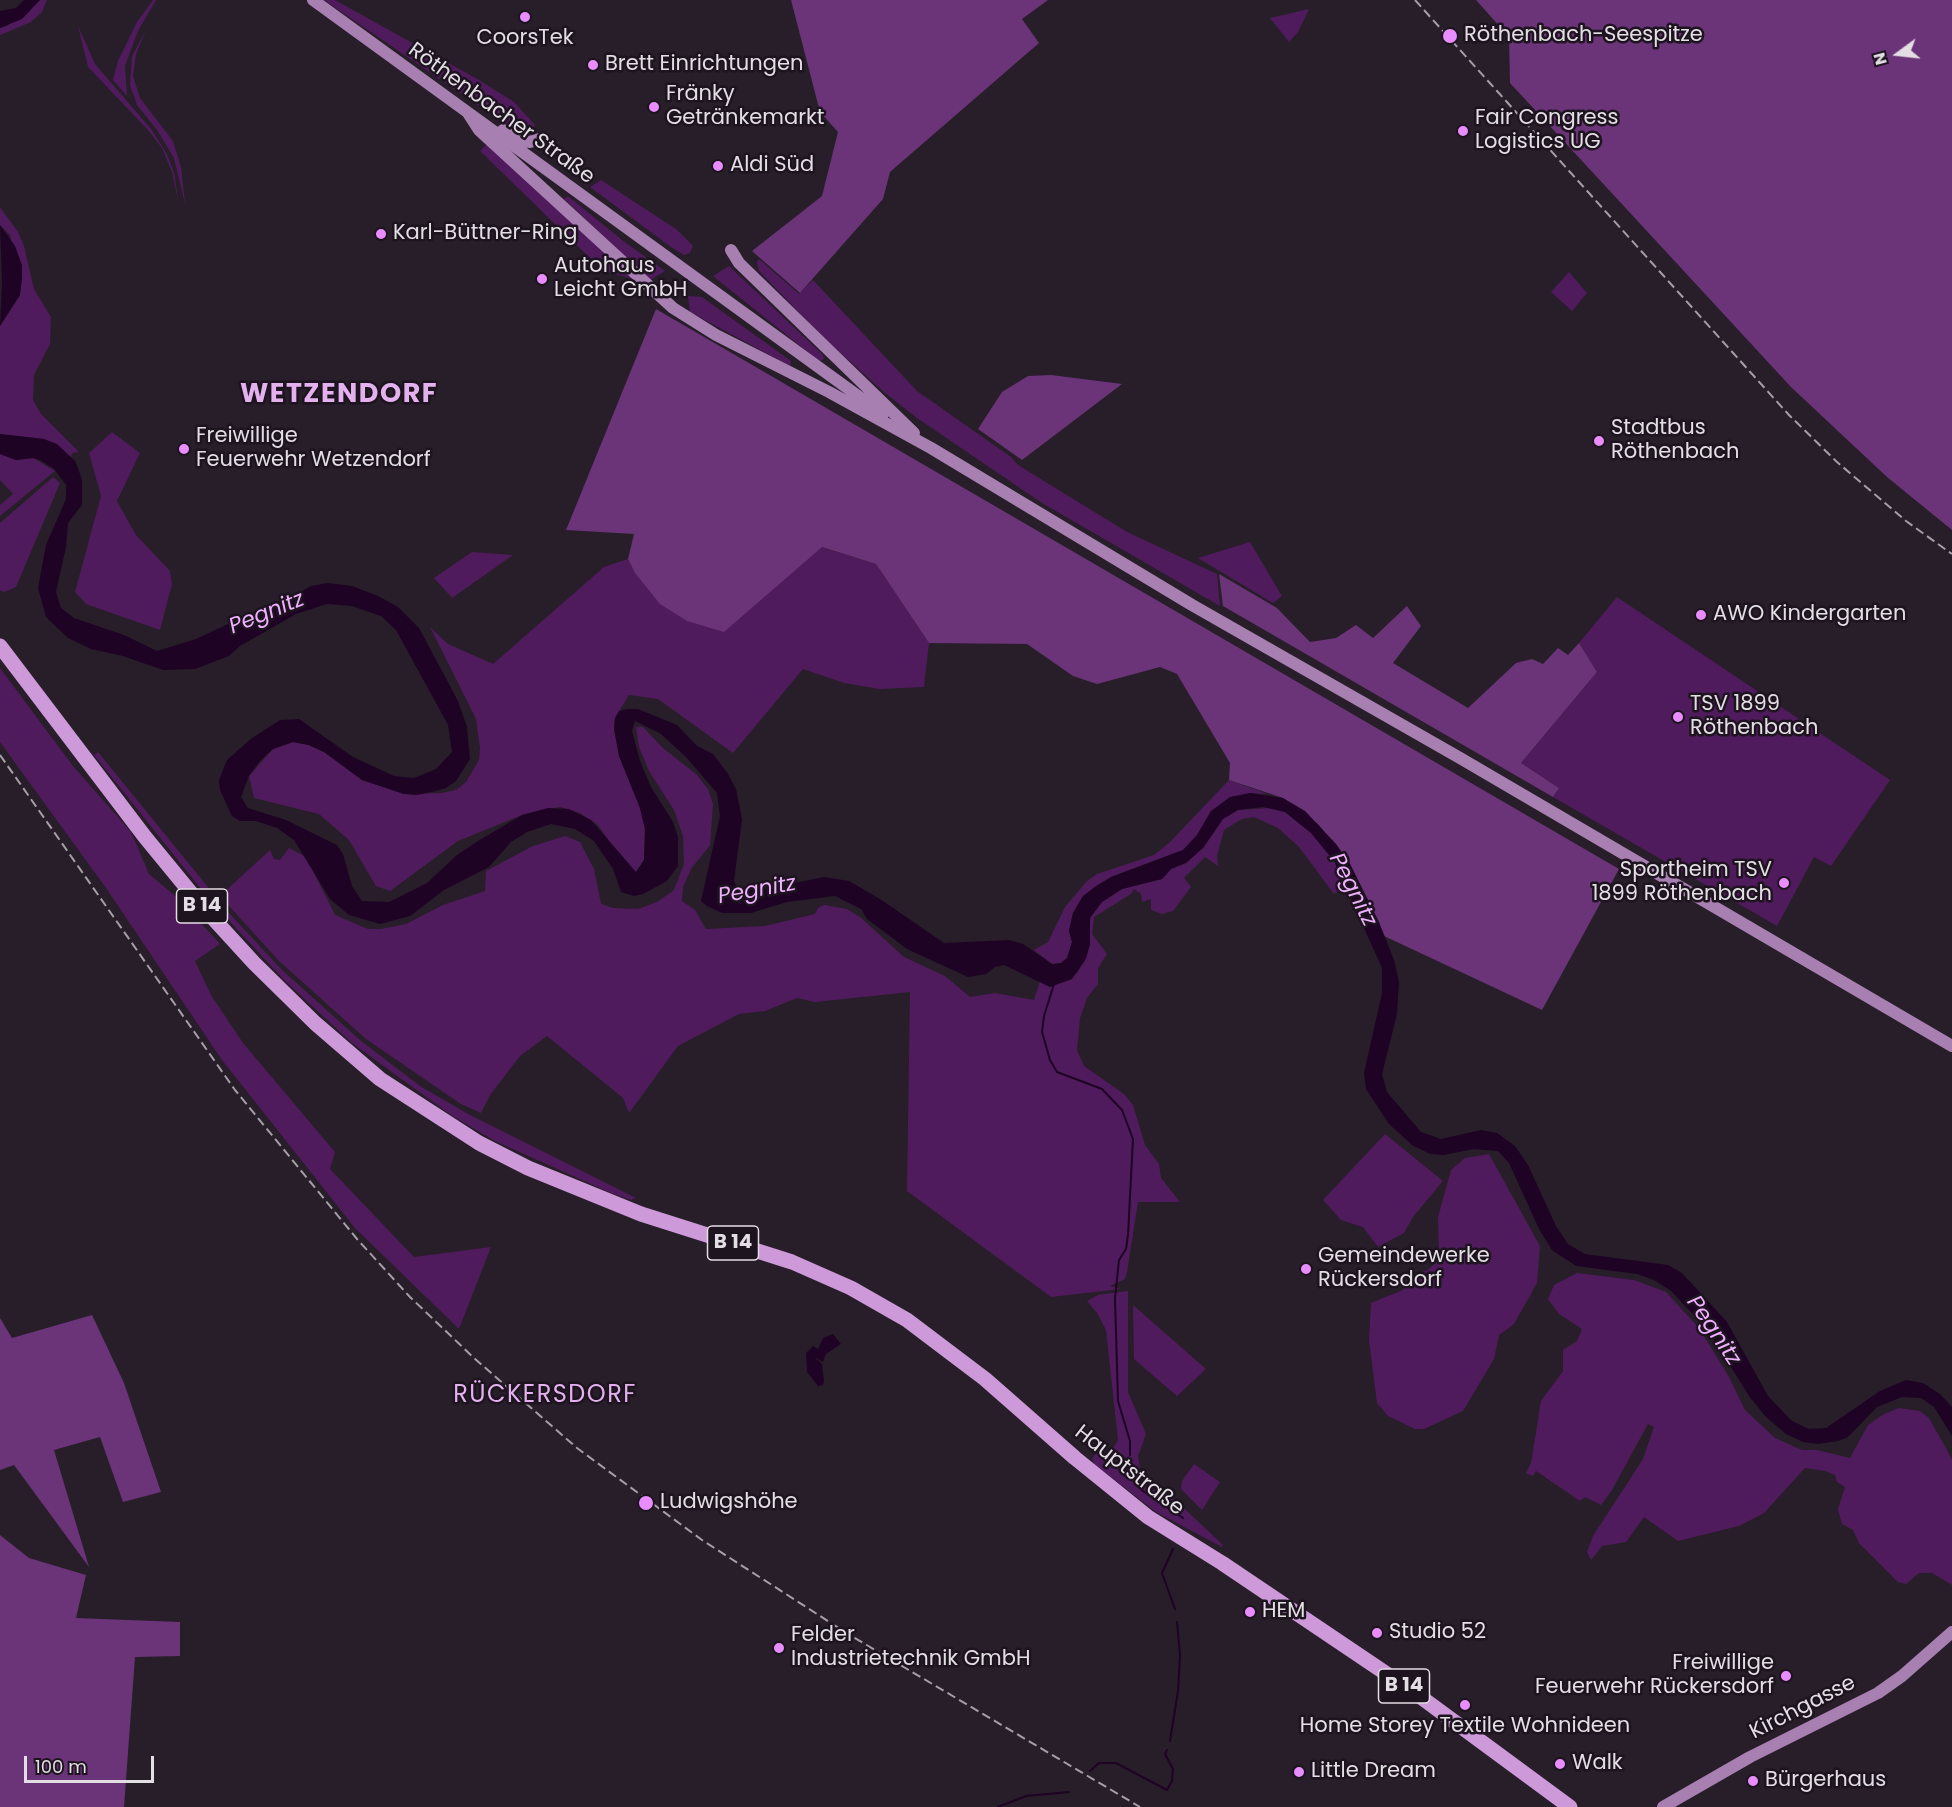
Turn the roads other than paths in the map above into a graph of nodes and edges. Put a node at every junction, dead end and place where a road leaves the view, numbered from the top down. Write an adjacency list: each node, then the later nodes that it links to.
1 (313, 0): 2 (main road, Röthenbacher Straße)
2 (468, 113): 3 (main road); 5 (main road, Röthenbacher Straße); 5 (main road)
3 (543, 138)
4 (731, 250): 5 (main road)
5 (931, 448): 7 (main road)
6 (0, 646): 9 (main road, Hauptstraße / B 14)
7 (1952, 1046)
8 (1952, 1632): 10 (main road, Kirchgasse)
9 (1570, 1807)
10 (1663, 1807)

